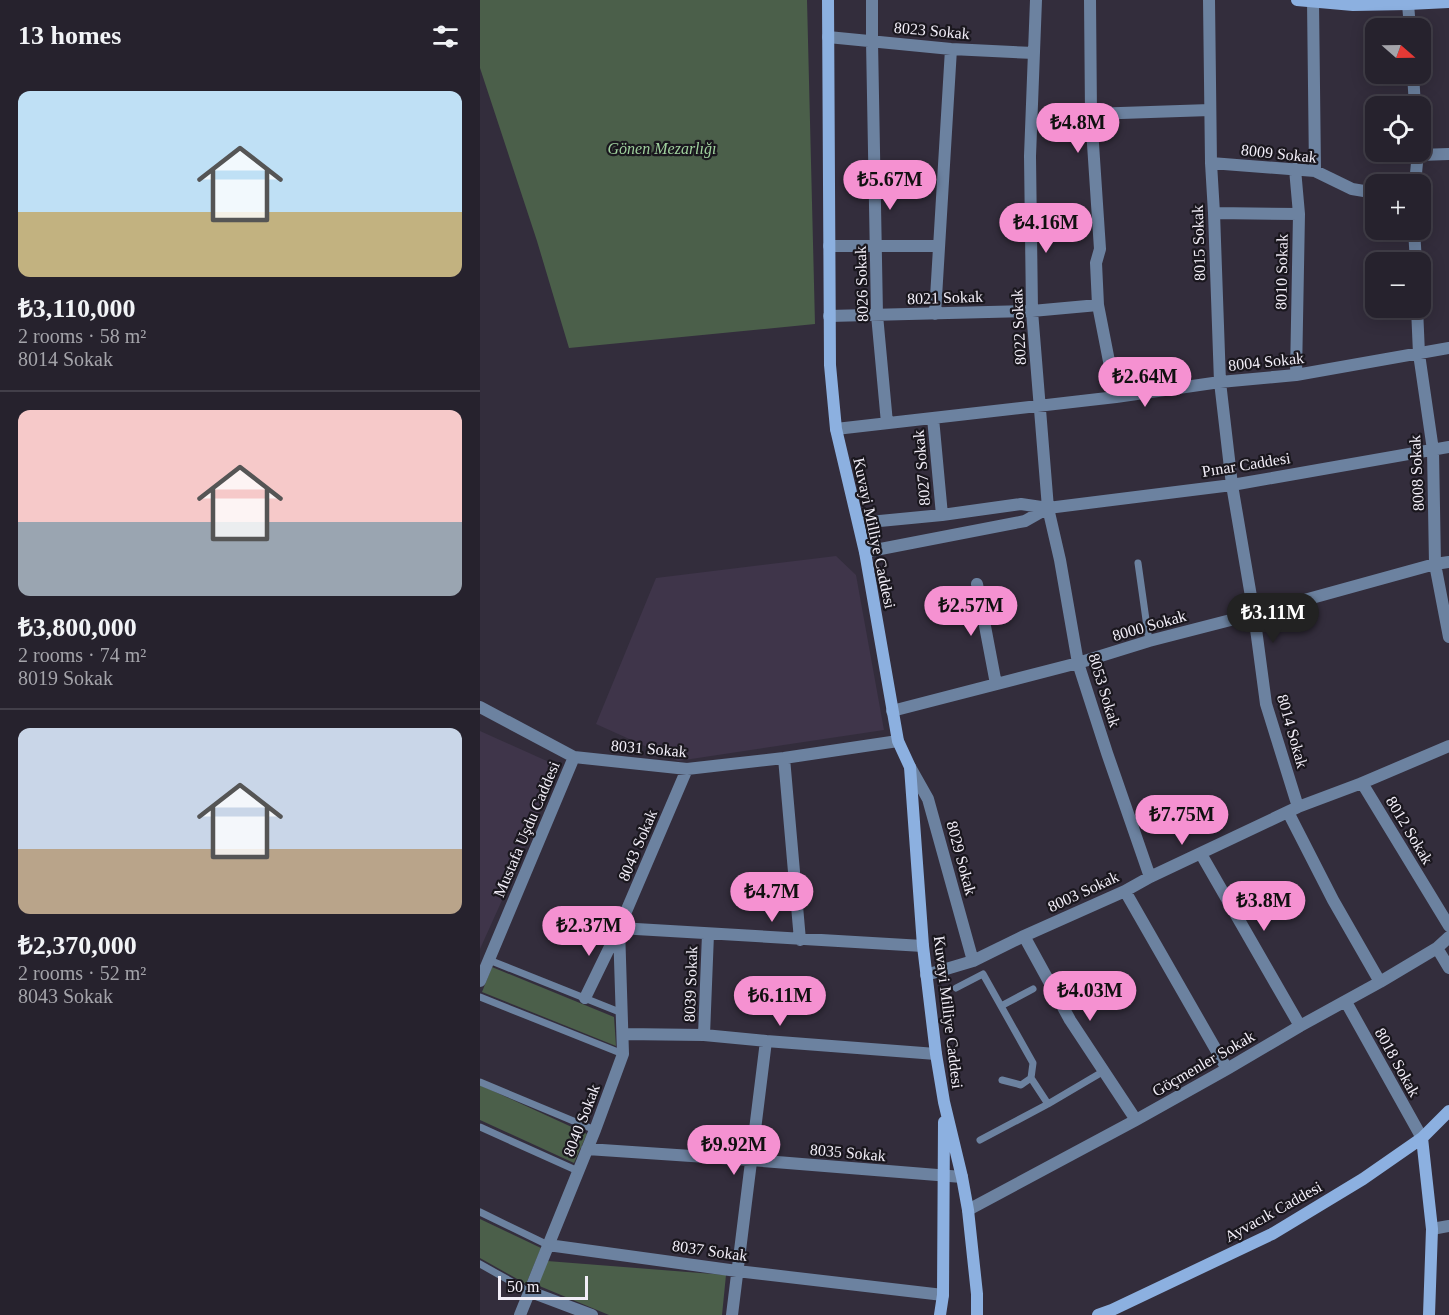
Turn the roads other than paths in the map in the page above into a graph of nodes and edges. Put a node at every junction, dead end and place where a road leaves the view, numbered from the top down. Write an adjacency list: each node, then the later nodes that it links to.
1 (828, 0): 12 (main road, Kuvayi Milliye Caddesi)
2 (872, 0): 13 (street, 8026 Sokak)
3 (1036, 0): 15 (street, 8022 Sokak)
4 (1090, 0): 17 (street)
5 (1209, 0): 16 (street, 8015 Sokak)
6 (1297, 0): 7 (main road)
7 (1313, 1): 8 (main road); 22 (street)
8 (1352, 2): 10 (main road)
9 (1449, 2): 10 (main road)
10 (1408, 4): 11 (street)
11 (1409, 18)
12 (828, 37): 13 (street, 8023 Sokak); 26 (main road, Kuvayi Milliye Caddesi)
13 (872, 41): 14 (street, 8023 Sokak); 27 (street, 8026 Sokak)
14 (951, 49): 15 (street, 8023 Sokak); 28 (street)
15 (1034, 53): 30 (street, 8022 Sokak)
16 (1210, 110): 17 (street); 20 (street, 8015 Sokak)
17 (1090, 114): 29 (street)
18 (1431, 153): 19 (street)
19 (1449, 154)
20 (1211, 163): 21 (street, 8009 Sokak); 24 (street, 8015 Sokak)
21 (1294, 169): 22 (street, 8009 Sokak); 25 (street, 8010 Sokak)
22 (1315, 171): 23 (street, 8009 Sokak)
23 (1365, 192)
24 (1214, 213): 25 (street); 38 (street, 8015 Sokak)
25 (1299, 214): 37 (street, 8010 Sokak)
26 (829, 246): 27 (street); 33 (main road, Kuvayi Milliye Caddesi)
27 (876, 246): 28 (street); 32 (street, 8026 Sokak)
28 (938, 246): 31 (street)
29 (1098, 305): 30 (street, 8021 Sokak); 39 (street)
30 (1032, 311): 31 (street, 8021 Sokak); 40 (street, 8022 Sokak)
31 (935, 314): 32 (street, 8021 Sokak)
32 (877, 315): 33 (street, 8021 Sokak); 42 (street, 8026 Sokak)
33 (829, 316): 43 (main road, Kuvayi Milliye Caddesi)
34 (1417, 318): 36 (street, 8008 Sokak)
35 (1449, 348): 36 (street, 8004 Sokak)
36 (1419, 354): 37 (street, 8004 Sokak); 45 (street, 8008 Sokak)
37 (1296, 375): 38 (street, 8004 Sokak)
38 (1220, 382): 39 (street, 8004 Sokak); 46 (street, 8015 Sokak)
39 (1116, 397): 40 (street, 8004 Sokak)
40 (1040, 405): 41 (street, 8004 Sokak); 47 (street, 8022 Sokak)
41 (933, 418): 42 (street, 8004 Sokak); 48 (street, 8027 Sokak)
42 (887, 423): 43 (street, 8004 Sokak)
43 (836, 429): 49 (main road, Kuvayi Milliye Caddesi)
44 (1449, 447): 45 (street, Pınar Caddesi)
45 (1433, 450): 46 (street, Pınar Caddesi); 53 (street, 8008 Sokak)
46 (1232, 484): 47 (street, Pınar Caddesi); 55 (street, 8014 Sokak)
47 (1048, 508): 48 (street, Pınar Caddesi); 50 (street, Pınar Caddesi); 58 (street, 8053 Sokak)
48 (942, 515): 49 (street, Pınar Caddesi)
49 (859, 523): 50 (main road, Kuvayi Milliye Caddesi)
50 (865, 552): 61 (main road, Kuvayi Milliye Caddesi)
51 (1449, 562): 53 (street, 8000 Sokak)
52 (1138, 563): 57 (lane)
53 (1435, 564): 55 (street, 8000 Sokak); 56 (street, 8008 Sokak)
54 (976, 584): 59 (street)
55 (1254, 614): 57 (street, 8000 Sokak); 69 (street, 8014 Sokak)
56 (1449, 637)
57 (1149, 641): 58 (street, 8000 Sokak)
58 (1078, 663): 59 (street, 8000 Sokak); 71 (street, 8053 Sokak)
59 (996, 684): 61 (street, 8000 Sokak)
60 (480, 706): 64 (street, 8031 Sokak)
61 (892, 711): 62 (main road, Kuvayi Milliye Caddesi)
62 (898, 741): 65 (street, 8031 Sokak); 66 (main road, Kuvayi Milliye Caddesi)
63 (1449, 746): 68 (street, 8003 Sokak)
64 (574, 757): 67 (street, 8031 Sokak); 81 (street, Mustafa Uşdu Caddesi)
65 (784, 758): 67 (street, 8031 Sokak); 78 (street)
66 (910, 767): 79 (main road, Kuvayi Milliye Caddesi); 82 (street, 8029 Sokak)
67 (687, 769): 74 (street, 8043 Sokak)
68 (1362, 783): 69 (street, 8003 Sokak); 73 (street, 8012 Sokak)
69 (1293, 809): 70 (street, 8003 Sokak); 86 (street, 8014 Sokak)
70 (1201, 854): 71 (street, 8003 Sokak); 94 (street)
71 (1150, 877): 72 (street, 8003 Sokak)
72 (1125, 891): 76 (street, 8003 Sokak); 100 (street)
73 (1449, 926)
74 (619, 928): 75 (street); 90 (street, 8043 Sokak); 93 (street, 8040 Sokak)
75 (708, 934): 78 (street); 96 (street, 8039 Sokak)
76 (1024, 936): 82 (street, 8003 Sokak); 101 (street)
77 (1449, 937): 80 (street, Göçmenler Sokak)
78 (800, 940): 79 (street)
79 (924, 946): 84 (main road, Kuvayi Milliye Caddesi)
80 (1437, 948): 83 (street); 86 (street, Göçmenler Sokak)
81 (489, 960): 85 (street, Mustafa Uşdu Caddesi); 90 (lane)
82 (973, 961): 84 (street, 8003 Sokak)
83 (1449, 968)
84 (926, 975): 99 (main road, Kuvayi Milliye Caddesi)
85 (480, 981)
86 (1380, 982): 91 (street, Göçmenler Sokak)
87 (956, 988): 92 (lane)
88 (1033, 989): 92 (lane)
89 (480, 997): 98 (lane)
90 (585, 998): 93 (lane)
91 (1346, 1002): 94 (street, Göçmenler Sokak); 111 (street, 8018 Sokak)
92 (1001, 1006): 102 (lane)
93 (622, 1013): 95 (street, 8040 Sokak)
94 (1300, 1026): 100 (street, Göçmenler Sokak)
95 (623, 1034): 96 (street); 98 (street, 8040 Sokak)
96 (704, 1035): 97 (street)
97 (766, 1041): 99 (street); 114 (street)
98 (623, 1054): 110 (street, 8040 Sokak)
99 (936, 1054): 105 (main road, Kuvayi Milliye Caddesi)
100 (1227, 1069): 108 (street, Göçmenler Sokak)
101 (1104, 1071): 106 (lane); 108 (street)
102 (1031, 1078): 103 (lane); 106 (lane)
103 (1002, 1080)
104 (480, 1082): 110 (lane)
105 (944, 1102): 116 (main road, Kuvayi Milliye Caddesi); 117 (main road, Kuvayi Milliye Caddesi)
106 (1048, 1104): 112 (lane)
107 (1449, 1111): 111 (main road, Ayvacık Caddesi)
108 (1136, 1120): 118 (street, Göçmenler Sokak)
109 (480, 1127): 115 (lane)
110 (595, 1130): 113 (street, 8040 Sokak)
111 (1422, 1138): 121 (main road); 132 (main road, Ayvacık Caddesi)
112 (980, 1140)
113 (587, 1149): 114 (street, 8035 Sokak); 115 (street, 8040 Sokak)
114 (751, 1160): 116 (street, 8035 Sokak); 124 (street)
115 (578, 1171): 122 (street, 8040 Sokak)
116 (943, 1176): 117 (street, 8035 Sokak); 126 (main road, Kuvayi Milliye Caddesi)
117 (962, 1177): 118 (main road, Kuvayi Milliye Caddesi)
118 (968, 1210): 131 (main road, Kuvayi Milliye Caddesi)
119 (480, 1212): 122 (lane, 8037 Sokak)
120 (1449, 1226): 121 (street)
121 (1432, 1229): 133 (main road)
122 (548, 1245): 124 (street, 8037 Sokak); 125 (street, 8040 Sokak)
123 (480, 1264): 125 (lane)
124 (737, 1271): 126 (street, 8037 Sokak); 129 (street)
125 (528, 1291): 127 (street, 8040 Sokak); 128 (street)
126 (943, 1295): 130 (main road, Kuvayi Milliye Caddesi)
127 (520, 1315)
128 (592, 1315)
129 (732, 1315)
130 (940, 1315)
131 (977, 1315)
132 (1098, 1315)
133 (1429, 1315)

